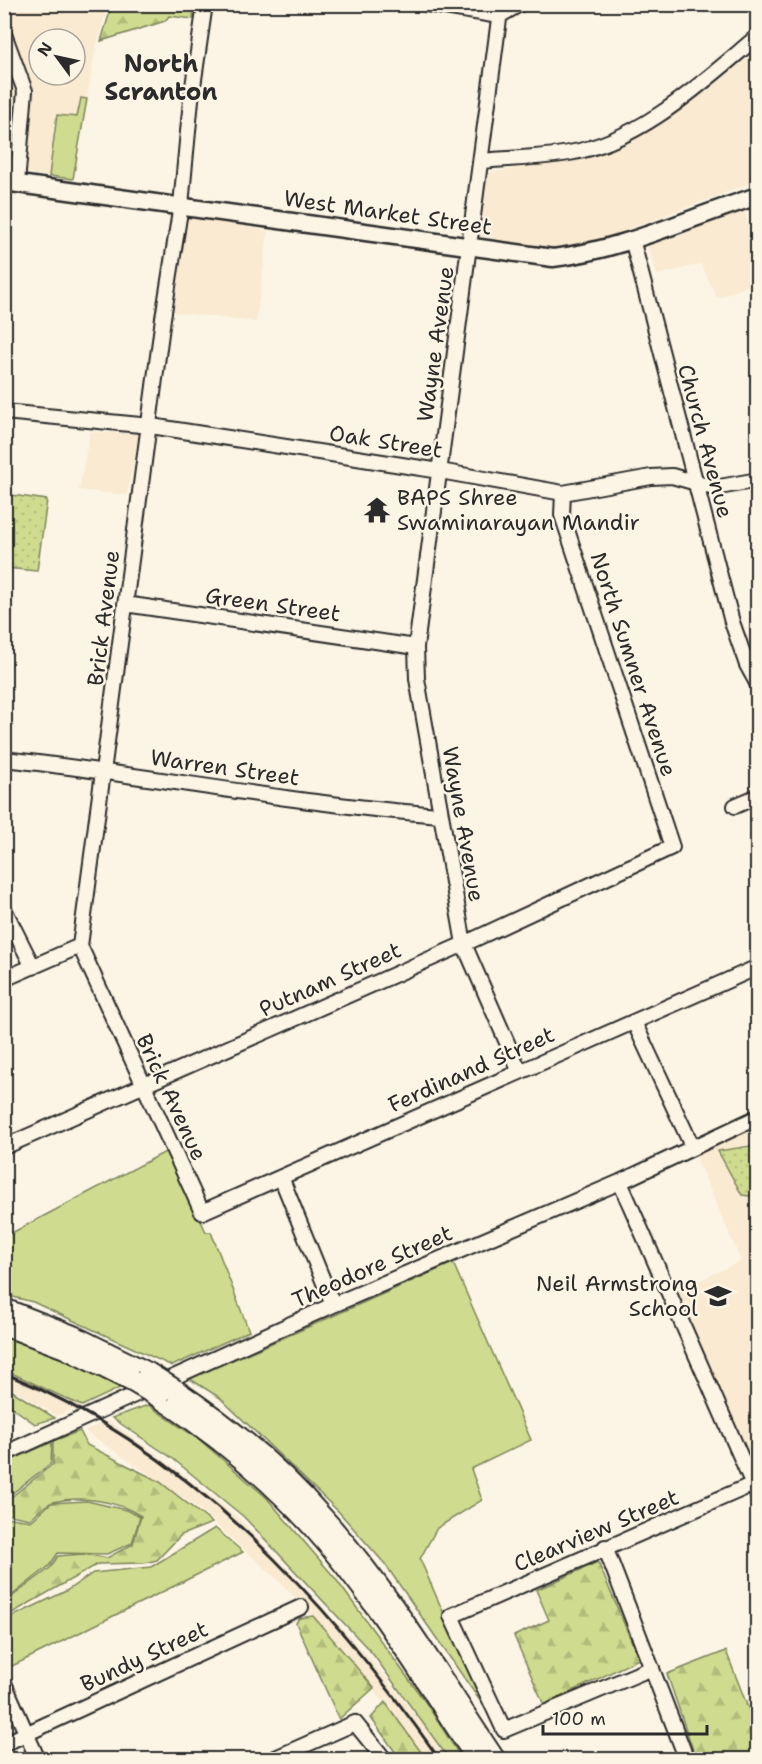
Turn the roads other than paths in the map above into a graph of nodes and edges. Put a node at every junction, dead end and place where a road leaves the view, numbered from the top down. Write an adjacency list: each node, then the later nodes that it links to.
1 (205, 4): 10 (street, Brick Avenue)
2 (427, 4): 4 (street)
3 (520, 4): 4 (street)
4 (500, 10): 7 (street, Wayne Avenue)
5 (4, 34): 8 (street)
6 (758, 36): 7 (street)
7 (482, 161): 12 (street, Wayne Avenue)
8 (11, 183): 10 (main road, West Market Street)
9 (758, 196): 11 (main road, West Market Street)
10 (181, 205): 12 (main road, West Market Street); 14 (street, Brick Avenue)
11 (632, 239): 12 (main road, West Market Street); 17 (street, Church Avenue)
12 (469, 247): 15 (street, Wayne Avenue)
13 (4, 412): 14 (street, Oak Street)
14 (151, 426): 15 (street, Oak Street); 19 (street, Brick Avenue)
15 (440, 471): 18 (street, Oak Street); 20 (street, Wayne Avenue)
16 (758, 480): 17 (street, Oak Street)
17 (696, 483): 18 (street, Oak Street); 21 (street, Church Avenue)
18 (563, 493): 27 (street, North Sumner Avenue)
19 (125, 604): 20 (street, Green Street); 23 (street, Brick Avenue)
20 (416, 647): 26 (street, Wayne Avenue)
21 (758, 685)
22 (4, 759): 23 (street, Warren Street)
23 (105, 770): 26 (street, Warren Street); 30 (street, Brick Avenue)
24 (758, 796): 25 (street)
25 (735, 806)
26 (440, 815): 29 (street, Wayne Avenue)
27 (672, 847): 29 (street, Putnam Street)
28 (4, 909): 31 (street)
29 (464, 944): 35 (street, Wayne Avenue); 36 (street, Putnam Street)
30 (80, 946): 31 (street); 36 (street, Brick Avenue)
31 (33, 967): 33 (street)
32 (758, 967): 34 (street, Ferdinand Street)
33 (4, 979)
34 (634, 1022): 35 (street, Ferdinand Street); 38 (street)
35 (519, 1070): 40 (street, Ferdinand Street)
36 (143, 1084): 39 (street, Putnam Street); 42 (street, Brick Avenue)
37 (758, 1117): 38 (street, Theodore Street)
38 (692, 1146): 41 (street, Theodore Street)
39 (4, 1147)
40 (281, 1177): 42 (street, Ferdinand Street); 43 (street)
41 (620, 1182): 43 (street, Theodore Street); 49 (street)
42 (202, 1212)
43 (333, 1305): 48 (street, Theodore Street)
44 (4, 1309): 46 (highway)
45 (4, 1325): 46 (highway)
46 (140, 1377): 47 (highway, bridge)
47 (167, 1394): 59 (highway); 60 (highway)
48 (4, 1454)
49 (756, 1487): 50 (street, Clearview Street)
50 (605, 1547): 52 (street); 52 (street, Clearview Street)
51 (301, 1606): 54 (street, Bundy Street)
52 (652, 1668): 61 (street)
53 (4, 1683): 54 (street)
54 (27, 1734): 55 (street, Bundy Street); 56 (street)
55 (4, 1744)
56 (38, 1760)
57 (271, 1760): 58 (street)
58 (385, 1760)
59 (478, 1760)
60 (495, 1760)
61 (687, 1760)

